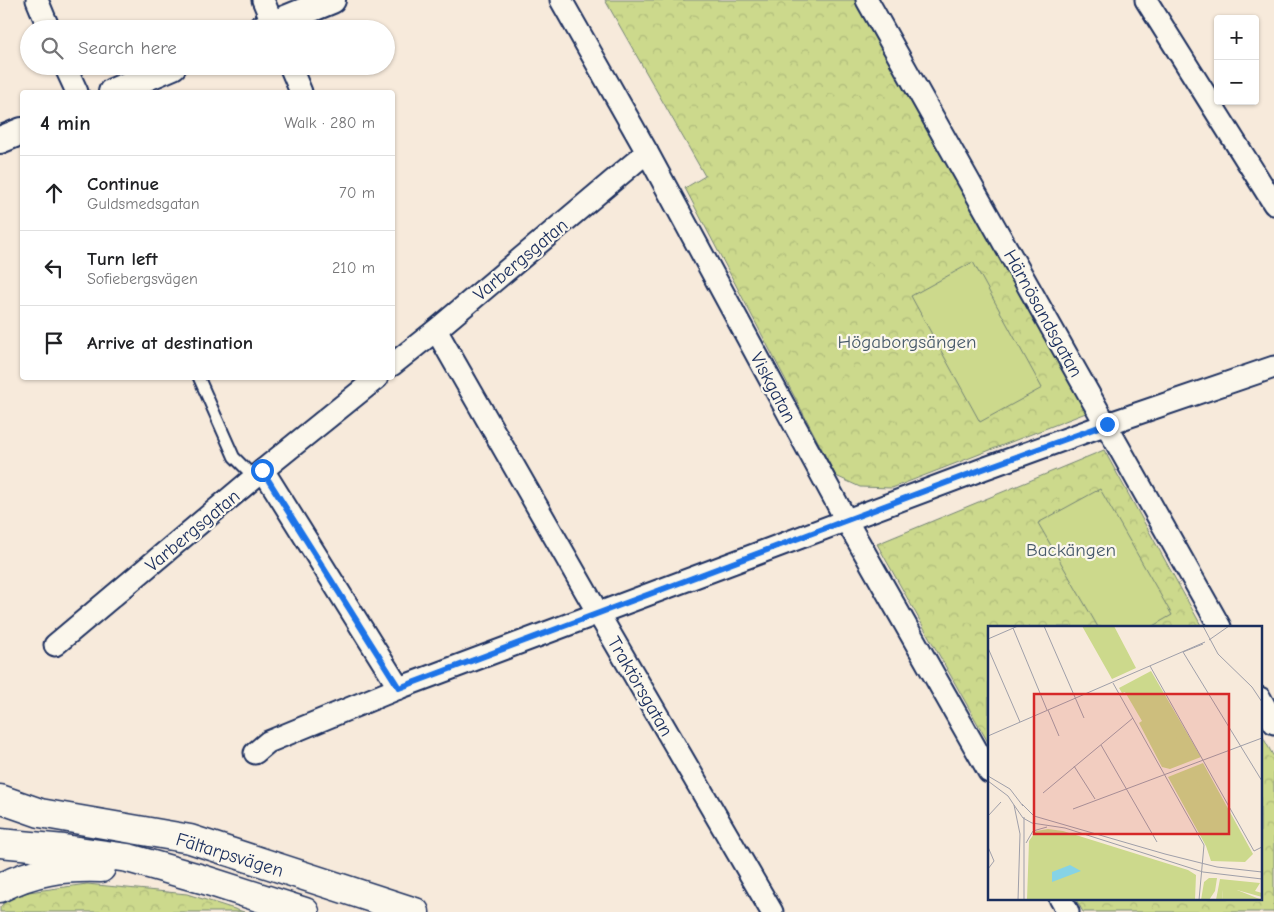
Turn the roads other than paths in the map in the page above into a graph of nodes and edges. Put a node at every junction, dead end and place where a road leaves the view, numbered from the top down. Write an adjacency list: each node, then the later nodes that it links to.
1 (37, 0): 7 (street)
2 (262, 0): 8 (street)
3 (332, 0): 9 (street)
4 (561, 0): 18 (street, Viskgatan)
5 (867, 0): 25 (street, Härnösandsgatan)
6 (1146, 0): 19 (street)
7 (45, 20)
8 (268, 20)
9 (286, 20)
10 (69, 75): 13 (street)
11 (152, 75): 14 (street)
12 (294, 75): 15 (street)
13 (76, 90)
14 (117, 90)
15 (300, 90)
16 (20, 132): 17 (street)
17 (0, 140)
18 (646, 152): 20 (street, Varbergsgatan); 27 (street, Viskgatan)
19 (1274, 204)
20 (436, 330): 21 (street, Varbergsgatan); 28 (street, Traktörsgatan)
21 (395, 363)
22 (1274, 367): 25 (street)
23 (200, 380): 26 (lane)
24 (375, 380): 26 (street, Varbergsgatan)
25 (1107, 424): 27 (street); 29 (street, Härnösandsgatan)
26 (258, 474): 30 (street, Varbergsgatan); 31 (street)
27 (846, 520): 28 (street); 35 (street, Viskgatan)
28 (598, 613): 31 (street); 45 (street, Traktörsgatan)
29 (1219, 626)
30 (55, 645)
31 (399, 688): 34 (street)
32 (1262, 702): 33 (street)
33 (1274, 723)
34 (255, 753)
35 (988, 770)
36 (0, 799): 38 (main road, Fältarpsvägen)
37 (0, 813): 38 (main road, Fältarpsvägen)
38 (40, 813): 44 (main road, Fältarpsvägen)
39 (0, 844): 40 (main road, Fältarpsvägen)
40 (202, 879): 41 (main road); 43 (main road, Fältarpsvägen)
41 (0, 888)
42 (1061, 900): 46 (street)
43 (306, 912)
44 (416, 912)
45 (772, 912)
46 (1068, 912)

